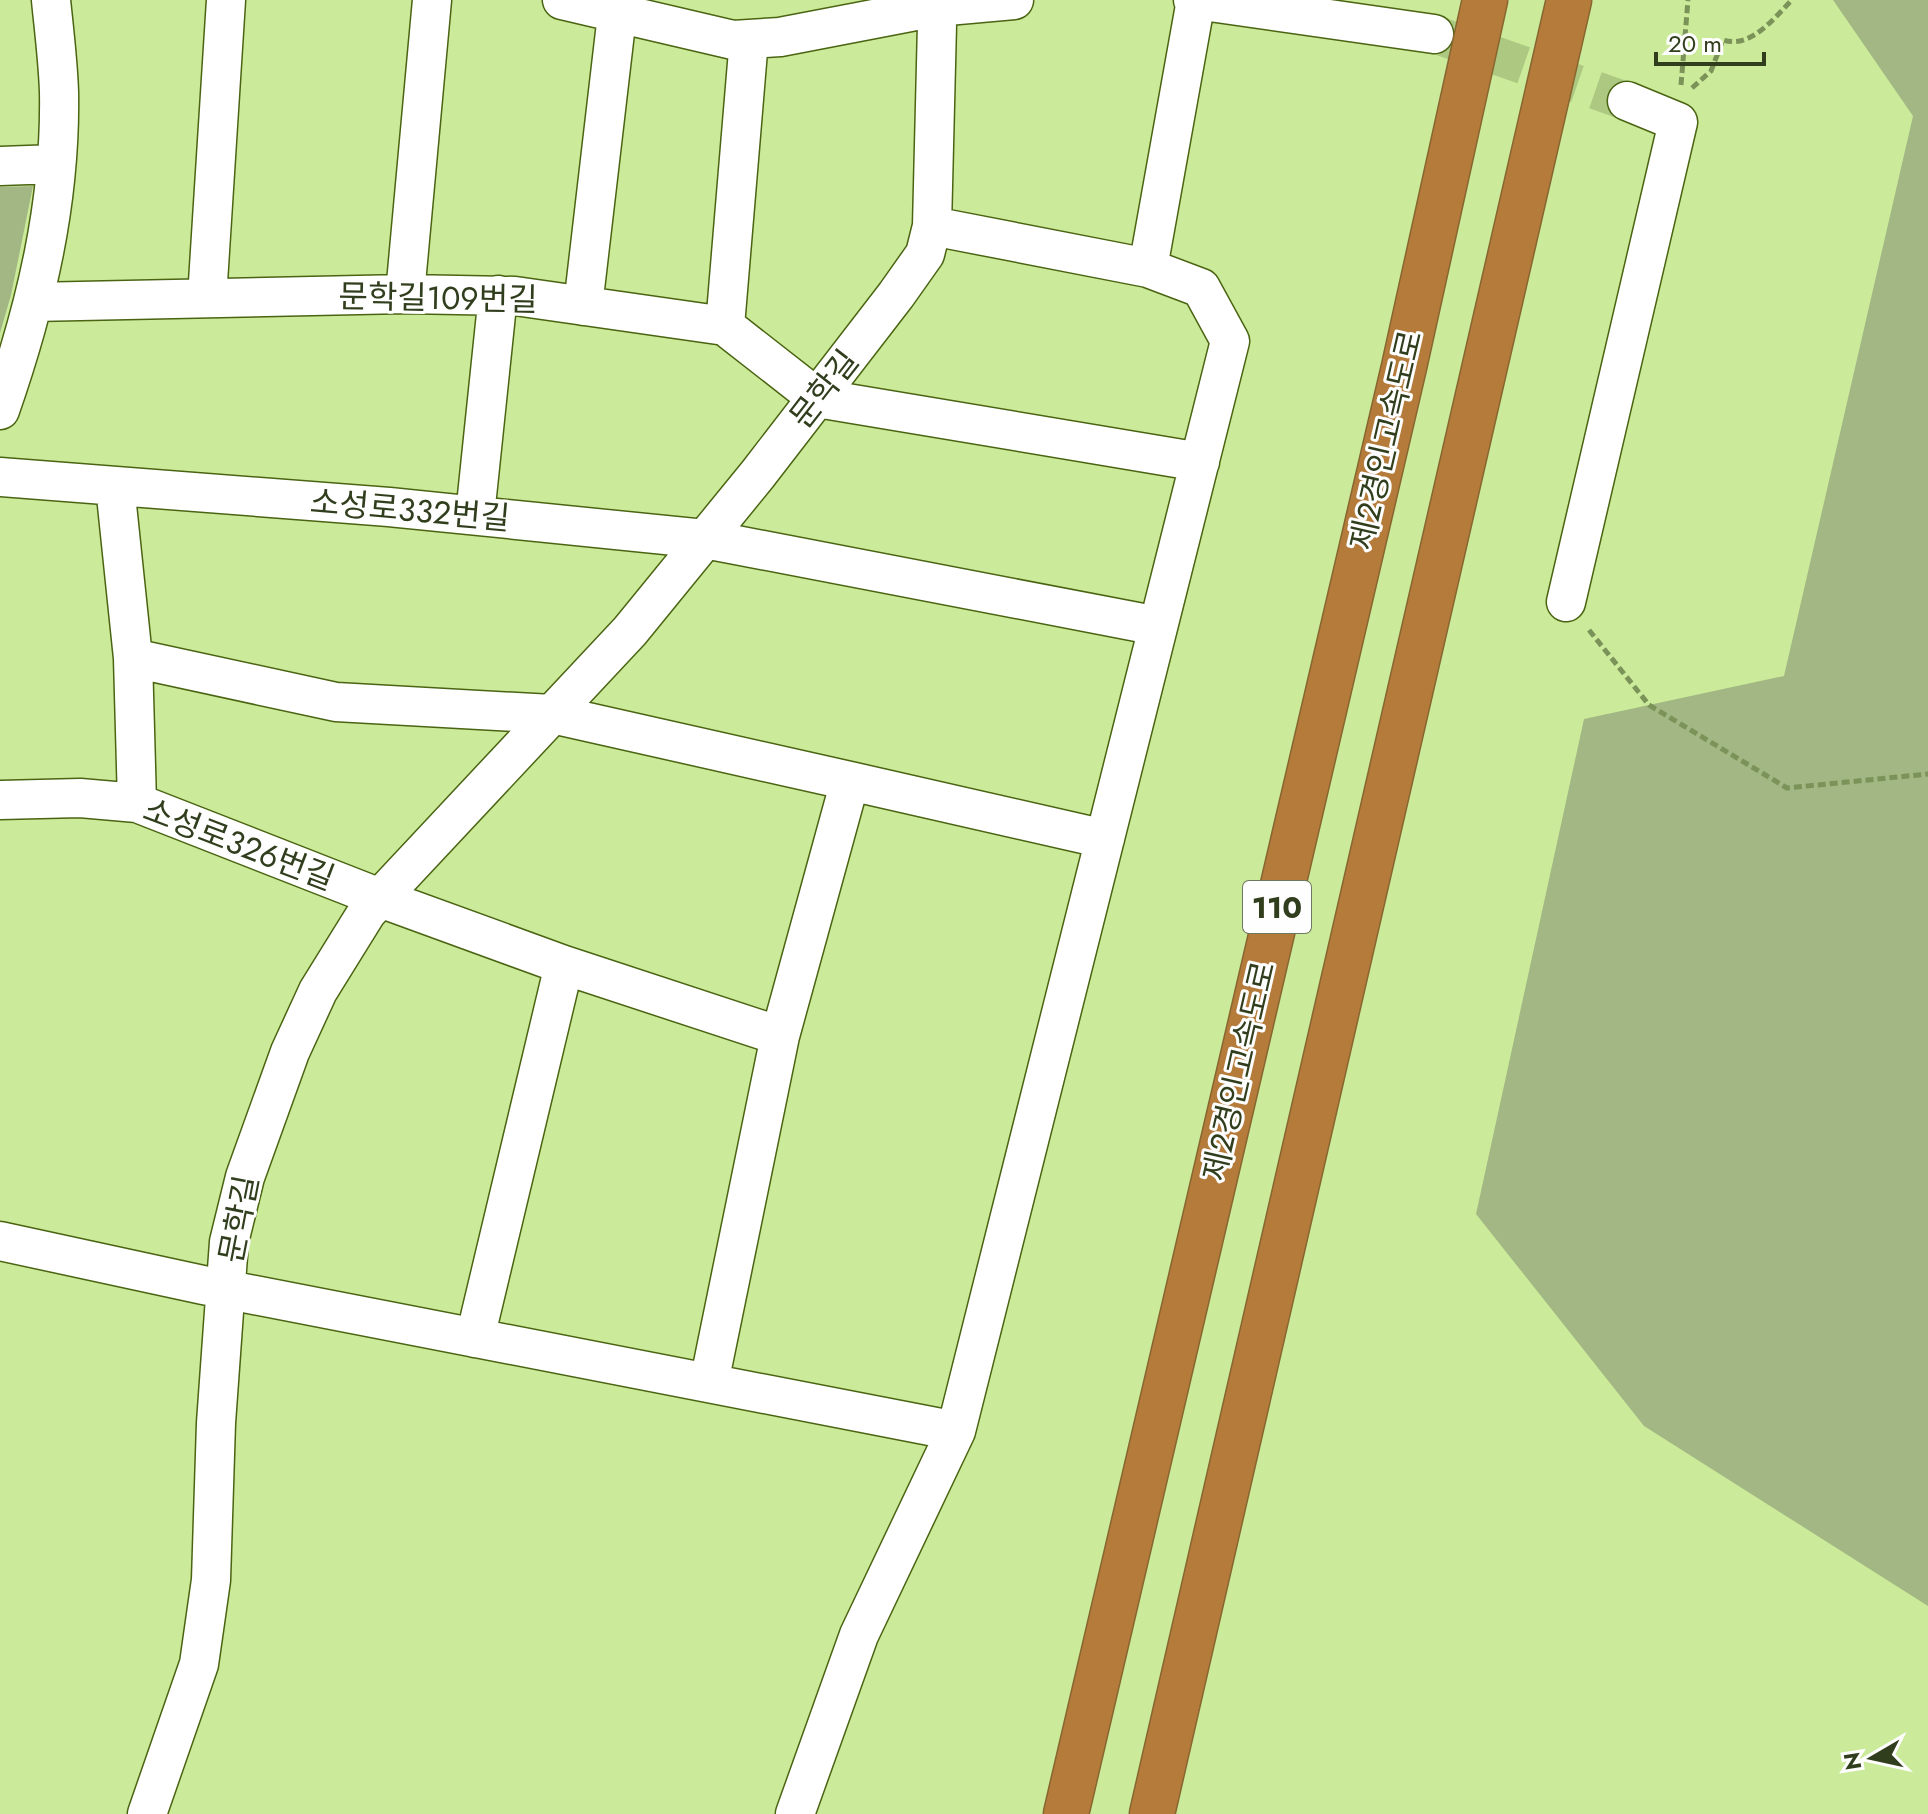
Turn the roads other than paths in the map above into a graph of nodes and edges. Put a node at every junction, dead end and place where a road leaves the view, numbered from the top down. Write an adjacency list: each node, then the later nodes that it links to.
1 (51, 0): 14 (street)
2 (226, 0): 20 (street)
3 (432, 0): 18 (street)
4 (562, 0): 10 (street)
5 (1014, 0): 9 (street)
6 (1195, 0): 11 (street); 17 (street)
7 (1485, 0): 50 (highway, 제2경인고속도로 / 110)
8 (1569, 0): 47 (highway, 110)
9 (936, 3): 12 (street); 16 (street, 문학길)
10 (617, 15): 12 (street); 22 (street)
11 (1434, 34)
12 (749, 39): 23 (street)
13 (1627, 101): 31 (street)
14 (56, 164): 15 (street); 21 (street)
15 (0, 166)
16 (932, 226): 17 (street); 24 (street, 문학길)
17 (1148, 268): 26 (street)
18 (405, 294): 19 (street, 문학길109번길); 20 (street, 문학길109번길)
19 (498, 295): 22 (street, 문학길109번길); 29 (street)
20 (207, 298): 21 (street, 문학길109번길)
21 (33, 302): 25 (street)
22 (583, 306): 23 (street, 문학길109번길)
23 (725, 326): 24 (street)
24 (817, 398): 26 (street); 30 (street, 문학길)
25 (0, 410)
26 (1200, 462): 32 (street)
27 (0, 477): 28 (street, 소성로332번길)
28 (115, 486): 29 (street, 소성로332번길); 33 (street)
29 (475, 515): 30 (street, 소성로332번길)
30 (705, 539): 32 (street, 소성로332번길); 34 (street, 문학길)
31 (1566, 602)
32 (1158, 626): 38 (street)
33 (133, 658): 34 (street); 37 (street)
34 (552, 714): 35 (street); 39 (street, 문학길)
35 (850, 781): 38 (street); 41 (street)
36 (0, 800): 37 (street, 소성로326번길)
37 (137, 803): 39 (street, 소성로326번길)
38 (1105, 839): 46 (street)
39 (380, 898): 40 (street, 소성로326번길); 43 (street, 문학길)
40 (564, 965): 41 (street, 소성로326번길); 44 (street)
41 (780, 1036): 45 (street)
42 (0, 1241): 43 (street)
43 (226, 1290): 44 (street); 48 (street, 문학길)
44 (475, 1338): 45 (street)
45 (709, 1383): 46 (street)
46 (956, 1431): 49 (street)
47 (1168, 1750): 51 (highway, 110); 52 (highway)
48 (147, 1814)
49 (795, 1814)
50 (1066, 1814)
51 (1152, 1814)
52 (1162, 1814)

